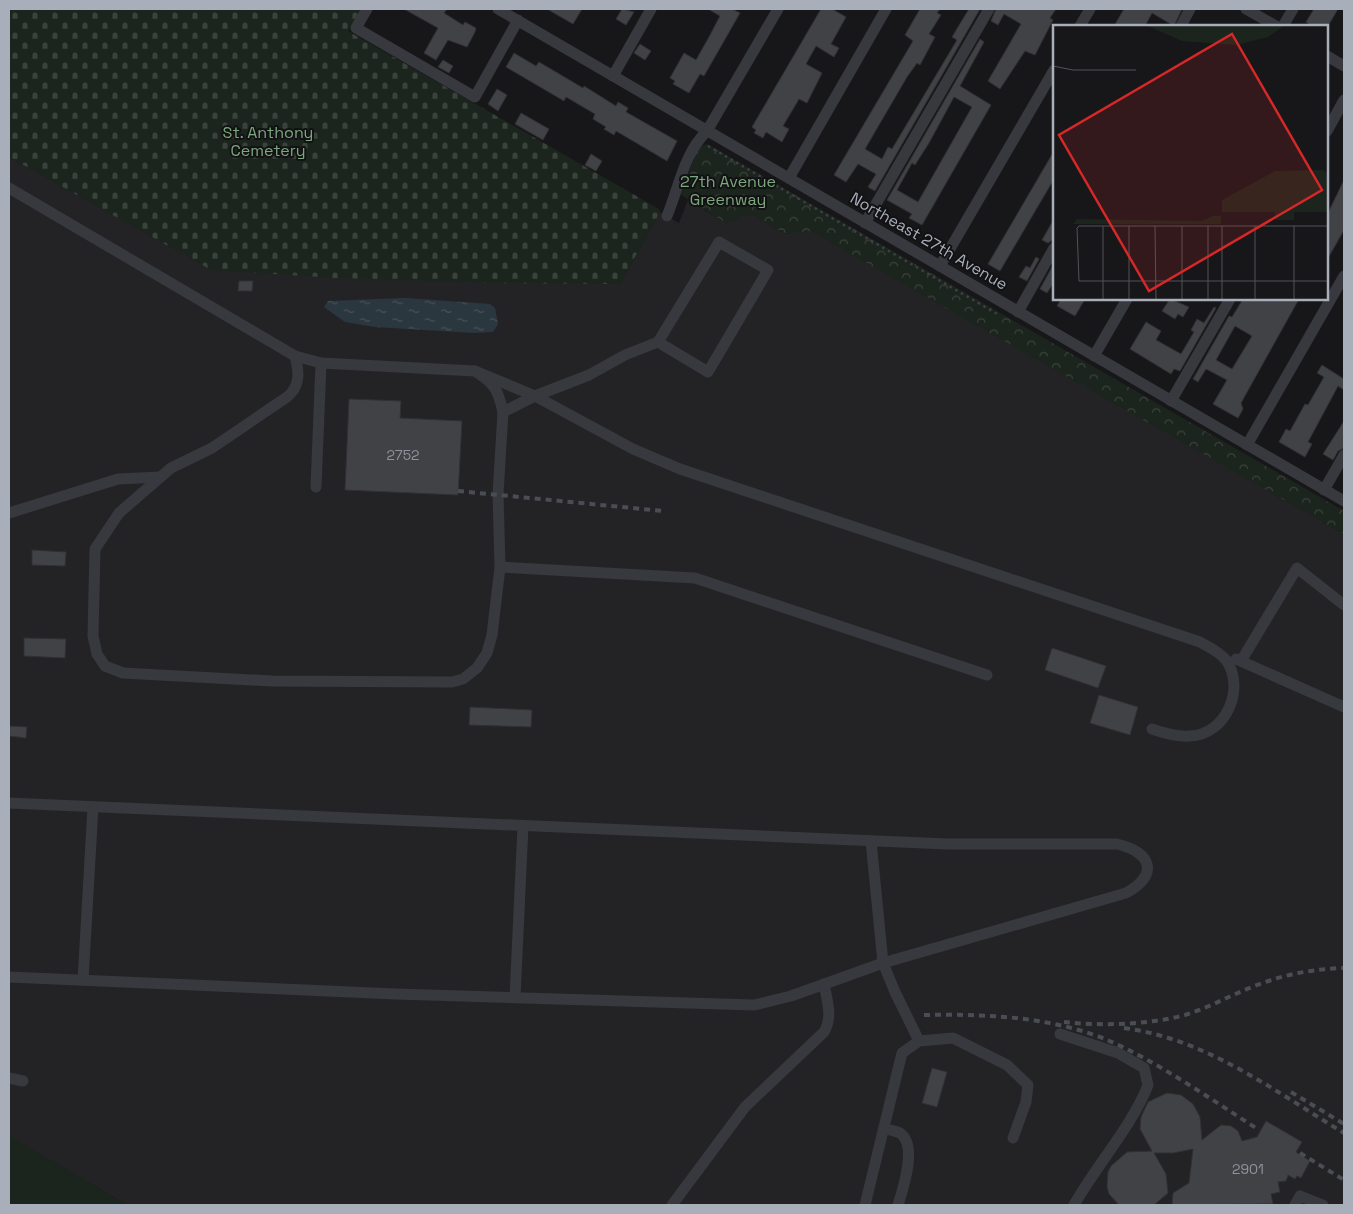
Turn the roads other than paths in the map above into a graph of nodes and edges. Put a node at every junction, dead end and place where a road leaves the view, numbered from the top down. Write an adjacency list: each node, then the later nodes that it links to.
1 (367, 9): 11 (street)
2 (498, 9): 11 (street, Northeast 27th Avenue)
3 (651, 9): 19 (street)
4 (778, 9): 22 (street)
5 (886, 9): 23 (street)
6 (989, 9): 26 (street)
7 (1090, 9): 12 (street)
8 (1190, 9): 13 (street)
9 (1246, 9): 14 (street)
10 (1293, 9): 15 (street)
11 (516, 15): 19 (street, Northeast 27th Avenue)
12 (1081, 25)
13 (1181, 25)
14 (1274, 25)
15 (1284, 25)
16 (1328, 57): 17 (street)
17 (1344, 66)
18 (1053, 72): 28 (street)
19 (613, 76): 22 (street, Northeast 27th Avenue)
20 (1344, 100): 21 (street)
21 (1328, 129)
22 (707, 131): 23 (street, Northeast 27th Avenue); 25 (street)
23 (788, 178): 26 (street, Northeast 27th Avenue)
24 (9, 188): 34 (street)
25 (667, 216)
26 (865, 223): 28 (street, Northeast 27th Avenue)
27 (1053, 250): 32 (street)
28 (940, 266): 32 (street, Northeast 27th Avenue)
29 (1344, 276): 41 (street)
30 (1126, 300): 35 (street)
31 (1229, 300): 39 (street)
32 (1018, 312): 35 (street, Northeast 27th Avenue)
33 (658, 342): 33 (street); 38 (street)
34 (295, 356): 36 (street); 43 (street)
35 (1094, 356): 39 (street, Northeast 27th Avenue)
36 (321, 363): 37 (street); 44 (street)
37 (474, 371): 38 (street); 40 (street)
38 (535, 396): 40 (street); 50 (street)
39 (1172, 401): 41 (street, Northeast 27th Avenue)
40 (503, 412): 48 (street)
41 (1247, 445): 45 (street, Northeast 27th Avenue)
42 (1344, 455): 45 (street)
43 (160, 477): 47 (street); 48 (street)
44 (316, 487)
45 (1324, 490): 46 (street, Northeast 27th Avenue)
46 (1344, 501)
47 (9, 513)
48 (500, 567): 52 (street)
49 (1344, 606): 51 (street)
50 (1215, 650): 51 (street); 54 (street)
51 (1241, 661): 53 (street)
52 (987, 675)
53 (1344, 707)
54 (1152, 729)
55 (9, 804): 56 (street)
56 (93, 807): 57 (street); 61 (street)
57 (523, 826): 58 (street); 63 (street)
58 (871, 841): 59 (street); 59 (street)
59 (883, 963): 62 (street); 65 (street)
60 (9, 976): 61 (street)
61 (83, 980): 63 (street)
62 (824, 984): 63 (street); 70 (street)
63 (515, 997)
64 (1060, 1034): 73 (street)
65 (919, 1041): 68 (street); 69 (street)
66 (9, 1078): 67 (street)
67 (23, 1081)
68 (885, 1129): 71 (street); 72 (street)
69 (1013, 1138)
70 (672, 1205)
71 (865, 1205)
72 (898, 1205)
73 (1074, 1205)
74 (1294, 1205): 75 (street)
75 (1323, 1205)

